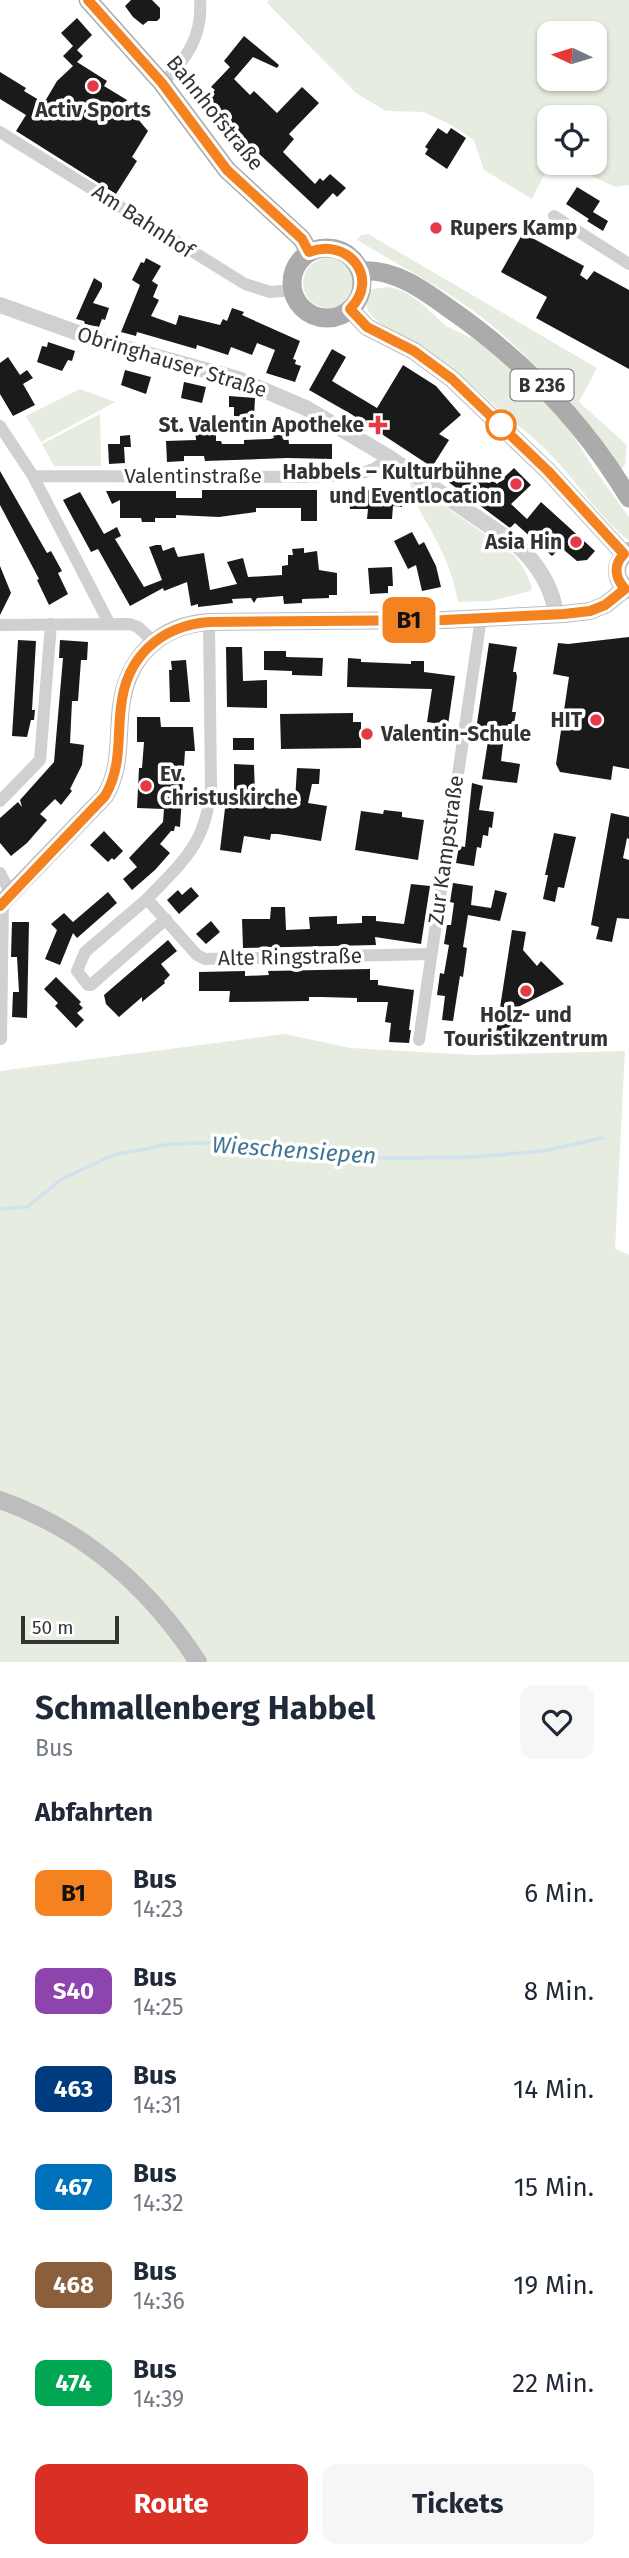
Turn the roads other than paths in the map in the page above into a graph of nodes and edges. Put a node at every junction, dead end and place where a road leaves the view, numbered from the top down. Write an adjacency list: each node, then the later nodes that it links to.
1 (88, 0): 3 (main road, Bahnhofstraße)
2 (201, 0): 3 (street)
3 (162, 83): 6 (main road, Bahnhofstraße)
4 (0, 132): 9 (street, Am Bahnhof)
5 (554, 216): 7 (street)
6 (309, 252): 8 (main road); 9 (main road)
7 (629, 264)
8 (360, 271): 11 (main road); 15 (main road, B 236)
9 (293, 290): 11 (main road)
10 (0, 305): 13 (street, Obringhauser Straße)
11 (350, 309): 16 (main road)
12 (0, 426): 14 (street)
13 (390, 458): 14 (street, Valentinstraße); 18 (street, Obringhauser Straße)
14 (33, 476): 21 (street)
15 (629, 498)
16 (627, 552): 17 (main road)
17 (627, 589): 18 (main road)
18 (556, 615): 19 (main road)
19 (481, 618): 20 (main road); 30 (street, Zur Kampstraße)
20 (209, 622): 24 (main road); 27 (street)
21 (109, 623): 22 (street); 24 (street)
22 (51, 624): 23 (street); 25 (street)
23 (0, 625)
24 (154, 642): 28 (main road)
25 (0, 801)
26 (0, 873): 28 (street)
27 (147, 899): 29 (street, Alte Ringstraße); 29 (street)
28 (4, 900): 31 (street)
29 (166, 919): 30 (street, Alte Ringstraße)
30 (431, 954): 32 (street, Zur Kampstraße)
31 (1, 1039)
32 (419, 1040)
33 (0, 1500): 34 (main road)
34 (198, 1662)

